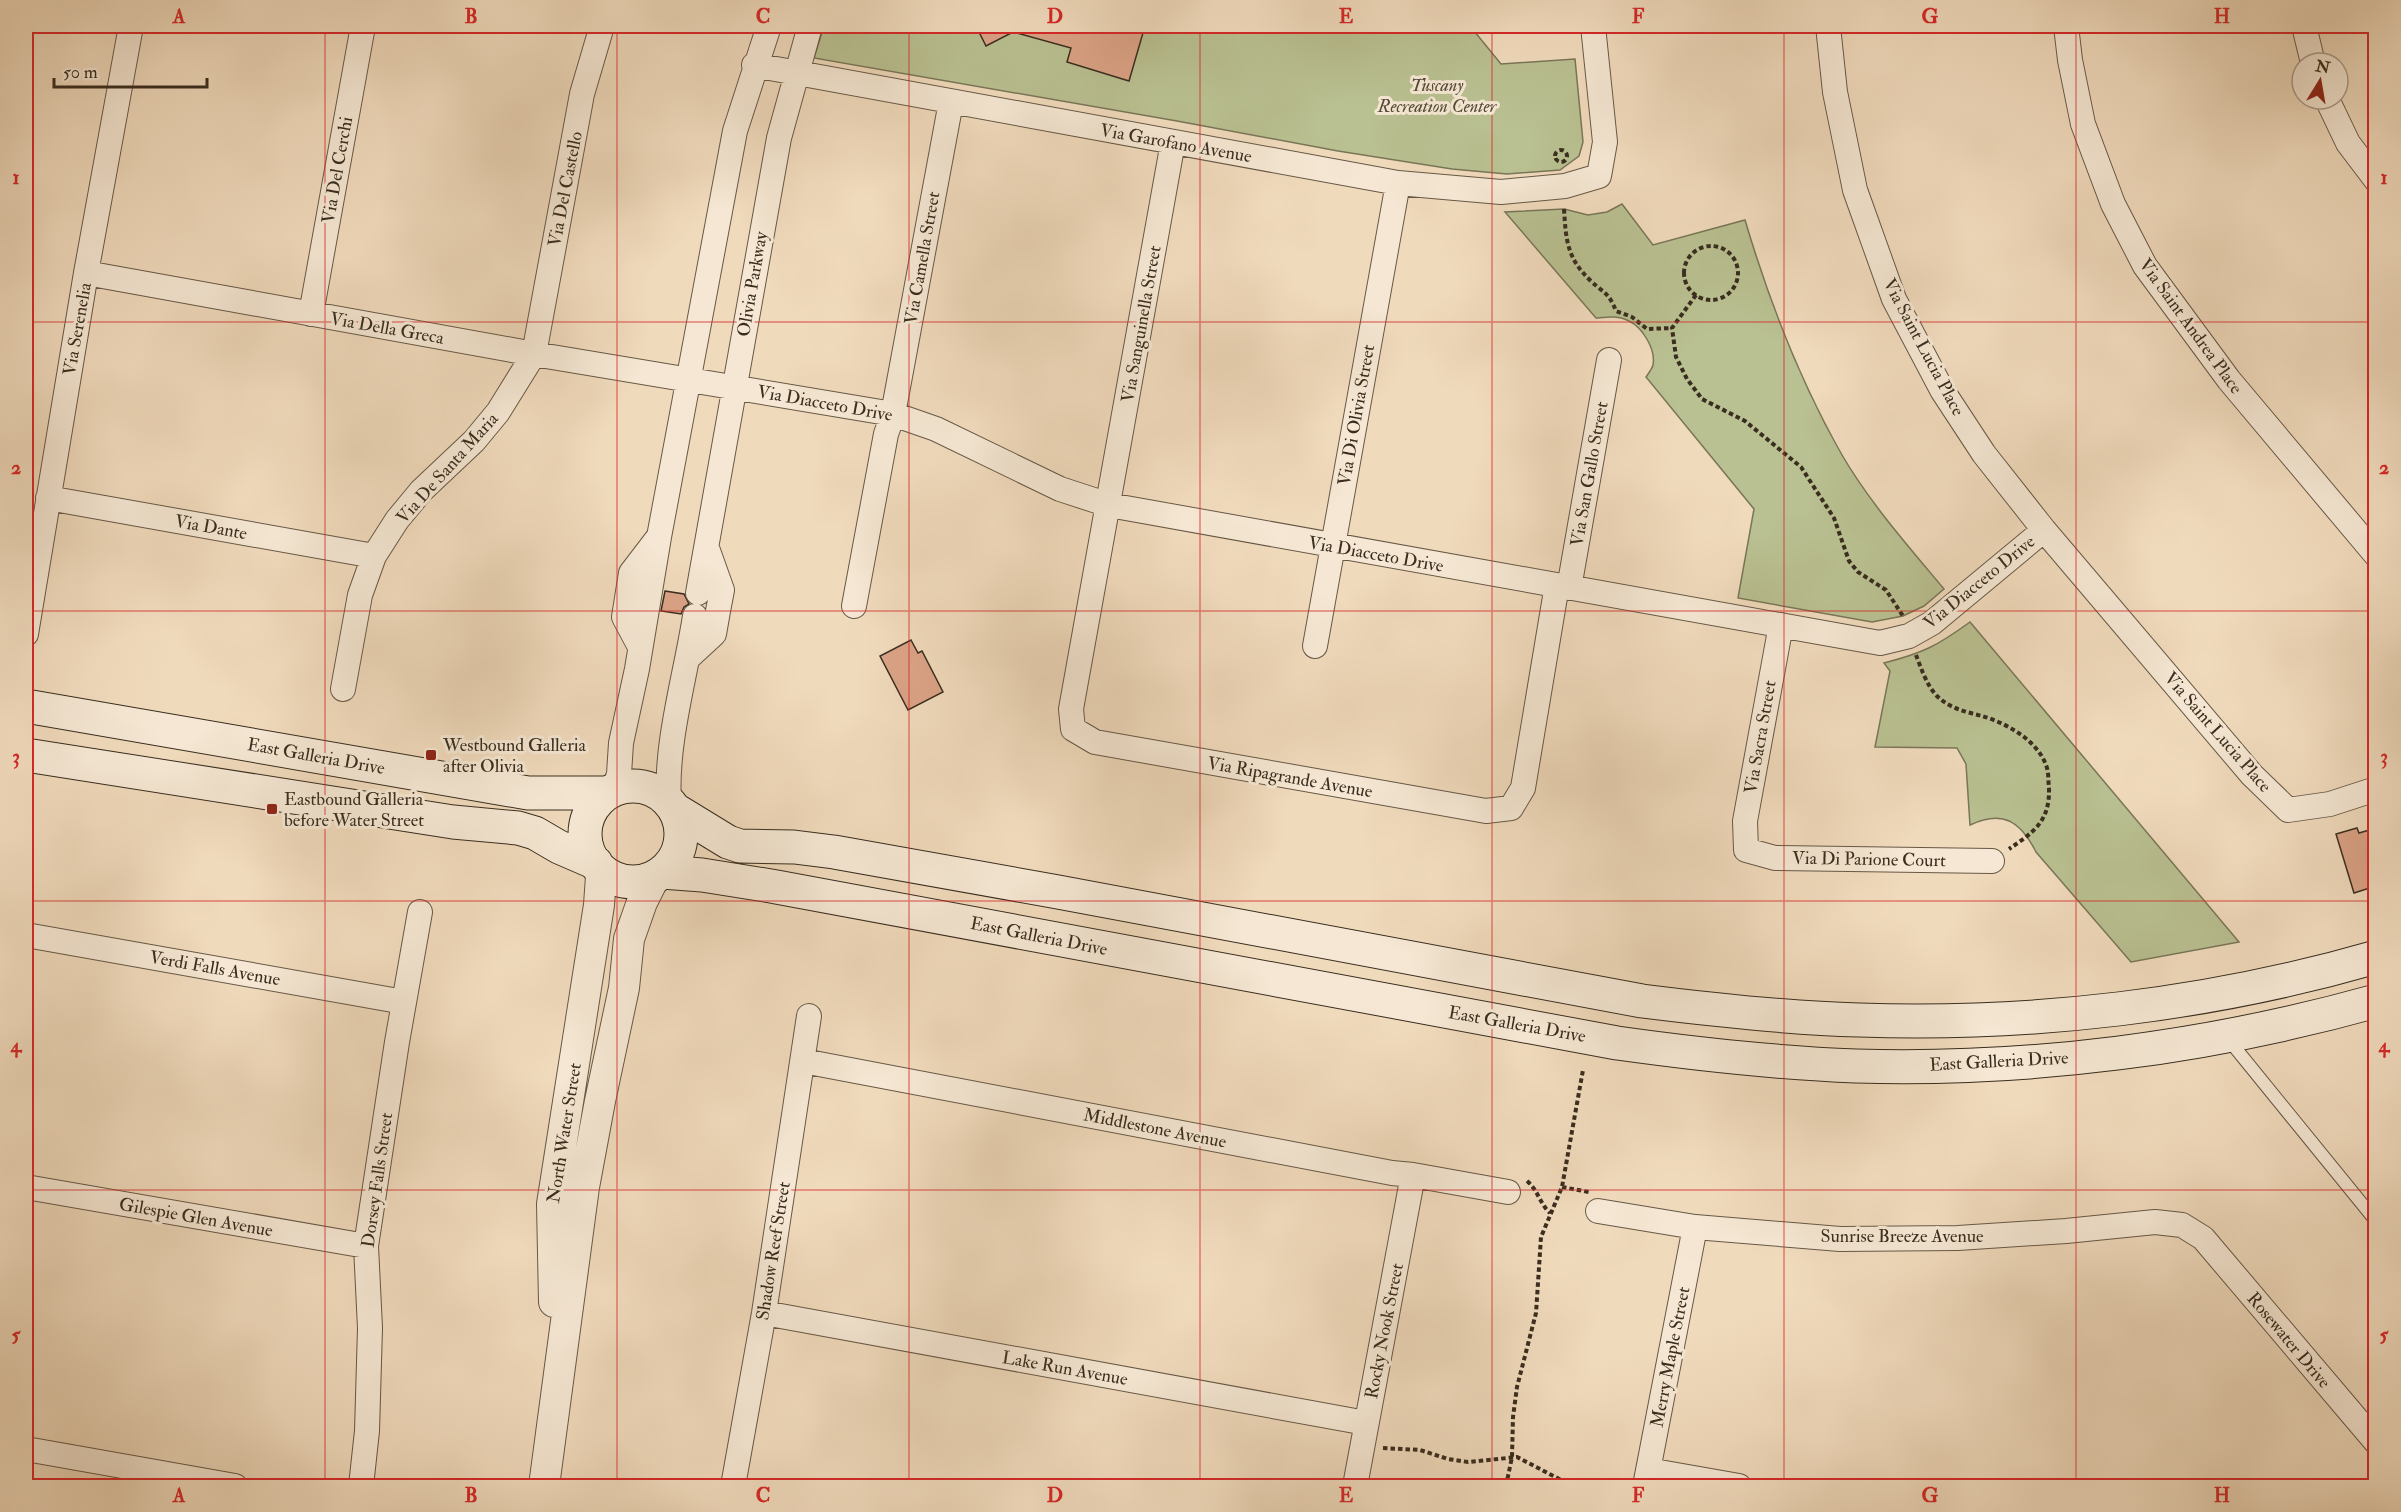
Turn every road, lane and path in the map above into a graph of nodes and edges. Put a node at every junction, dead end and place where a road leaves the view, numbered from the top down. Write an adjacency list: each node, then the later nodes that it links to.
1 (131, 26): 19 (street, Via Serenelia)
2 (363, 26): 21 (street, Via Del Cerchi)
3 (602, 26): 23 (street, Via Del Castello)
4 (769, 26): 11 (street)
5 (810, 26): 12 (street, Olivia Parkway)
6 (1593, 26): 17 (street, Via Garofano Avenue)
7 (1828, 26): 30 (street, Via Saint Lucia Place)
8 (2066, 26): 33 (street, Via Saint Andrea Place)
9 (2304, 26): 10 (street)
10 (2310, 51)
11 (754, 65): 12 (street, Via Garofano Avenue); 25 (street)
12 (795, 74): 13 (street, Via Garofano Avenue); 26 (street, Olivia Parkway)
13 (951, 102): 15 (street, Via Garofano Avenue); 27 (street, Via Camella Street)
14 (2333, 111): 16 (street)
15 (1173, 142): 17 (street, Via Garofano Avenue); 29 (street, Via Sanguinella Street)
16 (2376, 180)
17 (1398, 183): 32 (street, Via Di Olivia Street)
18 (1564, 208): 22 (path)
19 (86, 273): 21 (street, Via Della Greca); 28 (street, Via Serenelia)
20 (1695, 295): 20 (path); 22 (path)
21 (311, 314): 23 (street, Via Della Greca)
22 (1672, 328): 37 (path)
23 (534, 354): 25 (street, Via Della Greca); 34 (street, Via De Santa Maria)
24 (1609, 360): 35 (street, Via San Gallo Street)
25 (689, 380): 26 (street, Via Diacceto Drive); 48 (street)
26 (733, 387): 27 (street, Via Diacceto Drive); 31 (street, Olivia Parkway)
27 (893, 414): 29 (street, Via Diacceto Drive); 36 (street, Via Camella Street)
28 (48, 498): 34 (street, Via Dante); 39 (street, Via Serenelia)
29 (1109, 505): 32 (street, Via Diacceto Drive); 45 (street, Via Sanguinella Street)
30 (2044, 530): 38 (street, Via Diacceto Drive); 47 (street, Via Saint Lucia Place)
31 (706, 546): 42 (street, Olivia Parkway); 42 (street, Olivia Parkway)
32 (1332, 546): 35 (street, Via Diacceto Drive); 40 (street, Via Di Olivia Street)
33 (2376, 555)
34 (374, 556): 43 (street, Via De Santa Maria)
35 (1563, 586): 38 (street, Via Diacceto Drive); 50 (street, Via San Gallo Street)
36 (854, 606)
37 (1903, 616)
38 (1781, 625): 51 (street, Via Sacra Street)
39 (26, 634)
40 (1314, 646)
41 (1916, 655): 52 (path)
42 (688, 658): 49 (street, Olivia Parkway)
43 (343, 689)
44 (26, 706): 48 (main road, East Galleria Drive)
45 (1073, 729): 50 (street, Via Ripagrande Avenue)
46 (26, 755): 53 (main road)
47 (2376, 789)
48 (611, 792): 49 (main road); 53 (main road)
49 (671, 805): 54 (main road); 57 (main road)
50 (1511, 808)
51 (1746, 850): 52 (street, Via Di Parione Court)
52 (1992, 861)
53 (597, 865): 54 (main road); 75 (street, North Water Street)
54 (659, 874): 61 (main road, East Galleria Drive); 75 (street, North Water Street)
55 (420, 912): 59 (street, Dorsey Falls Street)
56 (26, 934): 59 (street, Verdi Falls Avenue)
57 (2376, 957)
58 (2376, 1000): 61 (main road, East Galleria Drive)
59 (404, 1002): 73 (street, Dorsey Falls Street)
60 (809, 1016): 62 (street, Shadow Reef Street)
61 (2225, 1036): 70 (lane)
62 (803, 1061): 64 (street, Middlestone Avenue); 74 (street, Shadow Reef Street)
63 (1583, 1070): 67 (path)
64 (1413, 1175): 65 (street, Middlestone Avenue); 76 (street, Rocky Nook Street)
65 (1514, 1185): 69 (path)
66 (26, 1187): 73 (street, Gilespie Glen Avenue)
67 (1562, 1187): 68 (path); 69 (path)
68 (1596, 1202): 71 (street, Sunrise Breeze Avenue)
69 (1550, 1214): 80 (path)
70 (2376, 1221)
71 (1695, 1227): 72 (street, Sunrise Breeze Avenue); 81 (street, Merry Maple Street)
72 (2203, 1238): 77 (street, Rosewater Drive)
73 (366, 1246): 83 (street, Dorsey Falls Street)
74 (764, 1313): 76 (street, Lake Run Avenue); 85 (street, Shadow Reef Street)
75 (556, 1401): 84 (street, North Water Street)
76 (1366, 1423): 86 (street, Rocky Nook Street)
77 (2376, 1442)
78 (1382, 1448): 80 (path)
79 (26, 1449): 82 (street)
80 (1512, 1457): 87 (path); 88 (path)
81 (1647, 1478): 89 (street)
82 (235, 1486)
83 (361, 1486)
84 (544, 1486)
85 (733, 1486)
86 (1355, 1486)
87 (1506, 1486)
88 (1626, 1486)
89 (1739, 1486)

